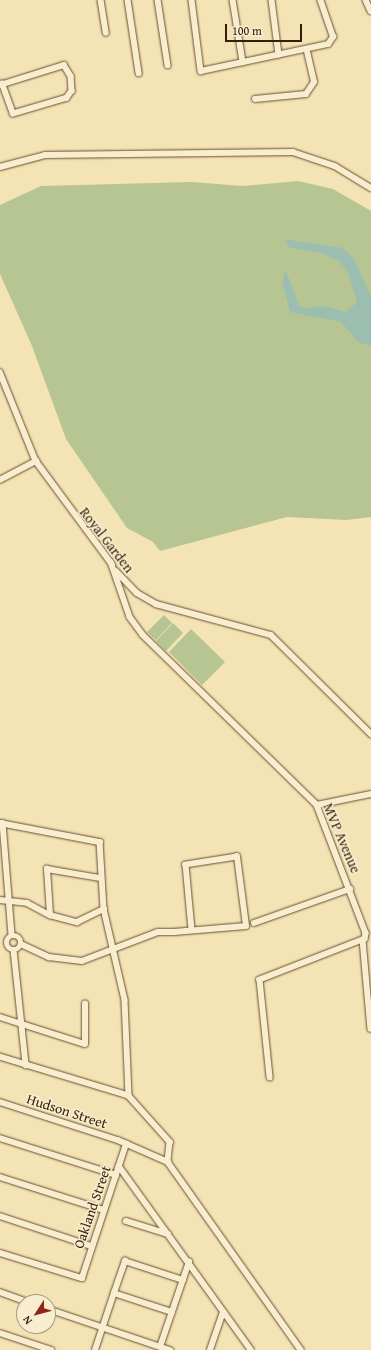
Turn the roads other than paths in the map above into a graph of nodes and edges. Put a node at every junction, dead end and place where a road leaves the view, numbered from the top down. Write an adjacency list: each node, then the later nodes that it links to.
1 (101, 0): 10 (street)
2 (128, 0): 15 (street)
3 (158, 0): 14 (street)
4 (192, 0): 13 (street)
5 (233, 0): 13 (street)
6 (272, 0): 12 (street)
7 (320, 0): 11 (street)
8 (366, 0): 9 (street)
9 (371, 12)
10 (106, 33)
11 (307, 51): 12 (street); 17 (street)
12 (279, 55): 13 (street)
13 (243, 62)
14 (168, 65)
15 (139, 73)
16 (1, 85): 16 (street)
17 (255, 99)
18 (0, 167): 19 (street)
19 (371, 188)
20 (0, 372): 21 (street, Royal Garden)
21 (36, 461): 22 (street); 23 (street, Royal Garden)
22 (0, 480)
23 (111, 562): 24 (street, Royal Garden); 26 (street, MVP Avenue)
24 (371, 734)
25 (371, 794): 26 (street)
26 (317, 805): 29 (street, MVP Avenue)
27 (2, 823): 28 (street); 31 (street)
28 (100, 878): 32 (street); 33 (street)
29 (350, 889): 34 (street); 37 (street, MVP Avenue)
30 (0, 900): 31 (street)
31 (10, 901): 33 (street); 36 (street)
32 (104, 908): 33 (street); 41 (street)
33 (50, 915)
34 (254, 923)
35 (192, 930): 35 (street); 41 (street)
36 (12, 935): 39 (street); 40 (street)
37 (363, 940): 46 (street); 49 (street)
38 (0, 942): 39 (street)
39 (7, 943): 42 (street)
40 (21, 944): 41 (street); 42 (street)
41 (115, 947): 50 (street)
42 (14, 950): 45 (street)
43 (85, 1004): 45 (street)
44 (0, 1017): 45 (street)
45 (22, 1025): 48 (street)
46 (371, 1029)
47 (0, 1057): 48 (street)
48 (26, 1065): 50 (street)
49 (270, 1077)
50 (129, 1096): 54 (street)
51 (0, 1102): 53 (street, Hudson Street)
52 (0, 1138): 56 (street)
53 (126, 1144): 54 (street, Hudson Street); 55 (street, Oakland Street)
54 (168, 1162): 80 (street)
55 (119, 1166): 56 (street, Oakland Street); 61 (street)
56 (116, 1175): 58 (street, Oakland Street)
57 (0, 1177): 58 (street)
58 (104, 1210): 62 (street, Oakland Street)
59 (0, 1216): 62 (street)
60 (126, 1221): 61 (street)
61 (168, 1234): 64 (street)
62 (91, 1246): 63 (street, Oakland Street)
63 (0, 1253)
64 (189, 1262): 65 (street); 71 (street)
65 (183, 1280): 67 (street); 70 (street)
66 (0, 1292): 68 (street)
67 (114, 1293): 70 (street); 72 (street)
68 (16, 1298)
69 (56, 1312): 72 (street)
70 (172, 1312): 74 (street)
71 (223, 1312): 78 (street); 79 (street)
72 (103, 1328): 74 (street); 76 (street)
73 (0, 1334): 75 (street)
74 (160, 1346): 77 (street)
75 (51, 1350)
76 (95, 1350)
77 (170, 1350)
78 (210, 1350)
79 (251, 1350)
80 (300, 1350)

